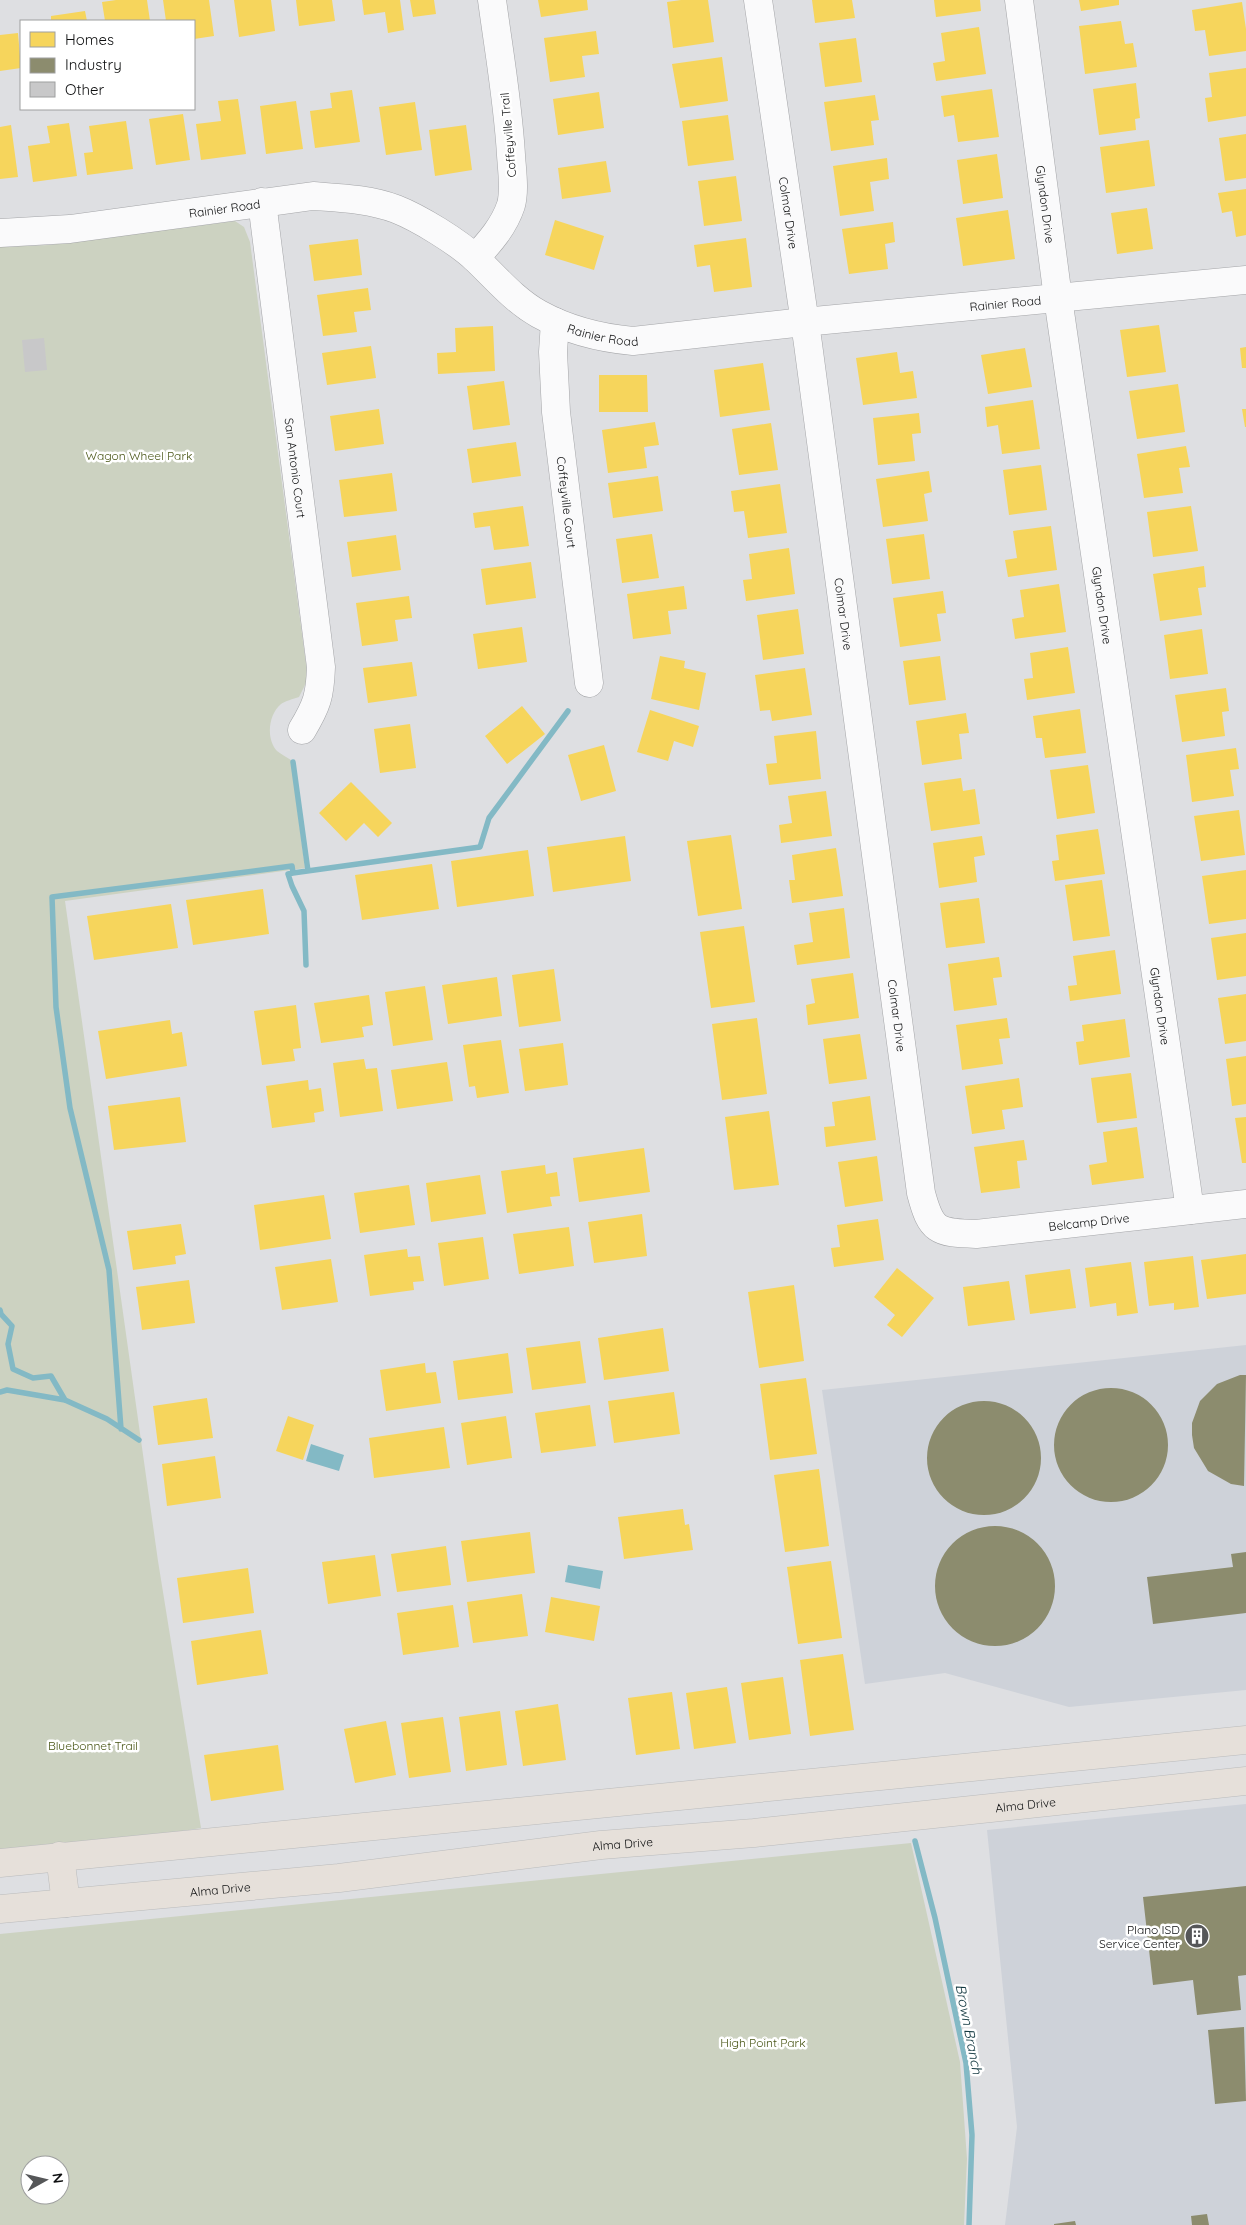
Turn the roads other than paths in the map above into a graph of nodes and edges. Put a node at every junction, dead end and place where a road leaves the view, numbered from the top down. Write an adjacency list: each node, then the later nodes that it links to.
1 (492, 0): 6 (street, Coffeyville Trail)
2 (758, 0): 10 (street, Colmar Drive)
3 (1019, 0): 8 (street, Glyndon Drive)
4 (262, 202): 5 (street, Rainier Road); 6 (street, Rainier Road); 12 (street, San Antonio Court)
5 (0, 233)
6 (475, 258): 9 (street, Rainier Road)
7 (1246, 280): 8 (street, Rainier Road)
8 (1058, 298): 10 (street, Rainier Road); 14 (street, Glyndon Drive)
9 (555, 322): 10 (street, Rainier Road); 11 (street, Coffeyville Court)
10 (804, 322): 15 (street, Colmar Drive)
11 (589, 683)
12 (302, 730)
13 (1246, 1204): 14 (street, Belcamp Drive)
14 (1190, 1210): 15 (street, Belcamp Drive)
15 (934, 1226)
16 (1246, 1740): 17 (main road)
17 (1098, 1755): 19 (main road); 20 (main road)
18 (1246, 1781): 19 (main road, Alma Drive)
19 (1107, 1795): 22 (main road, Alma Drive)
20 (60, 1856): 21 (main road); 22 (main road)
21 (0, 1863)
22 (66, 1903): 23 (main road, Alma Drive)
23 (0, 1909)

